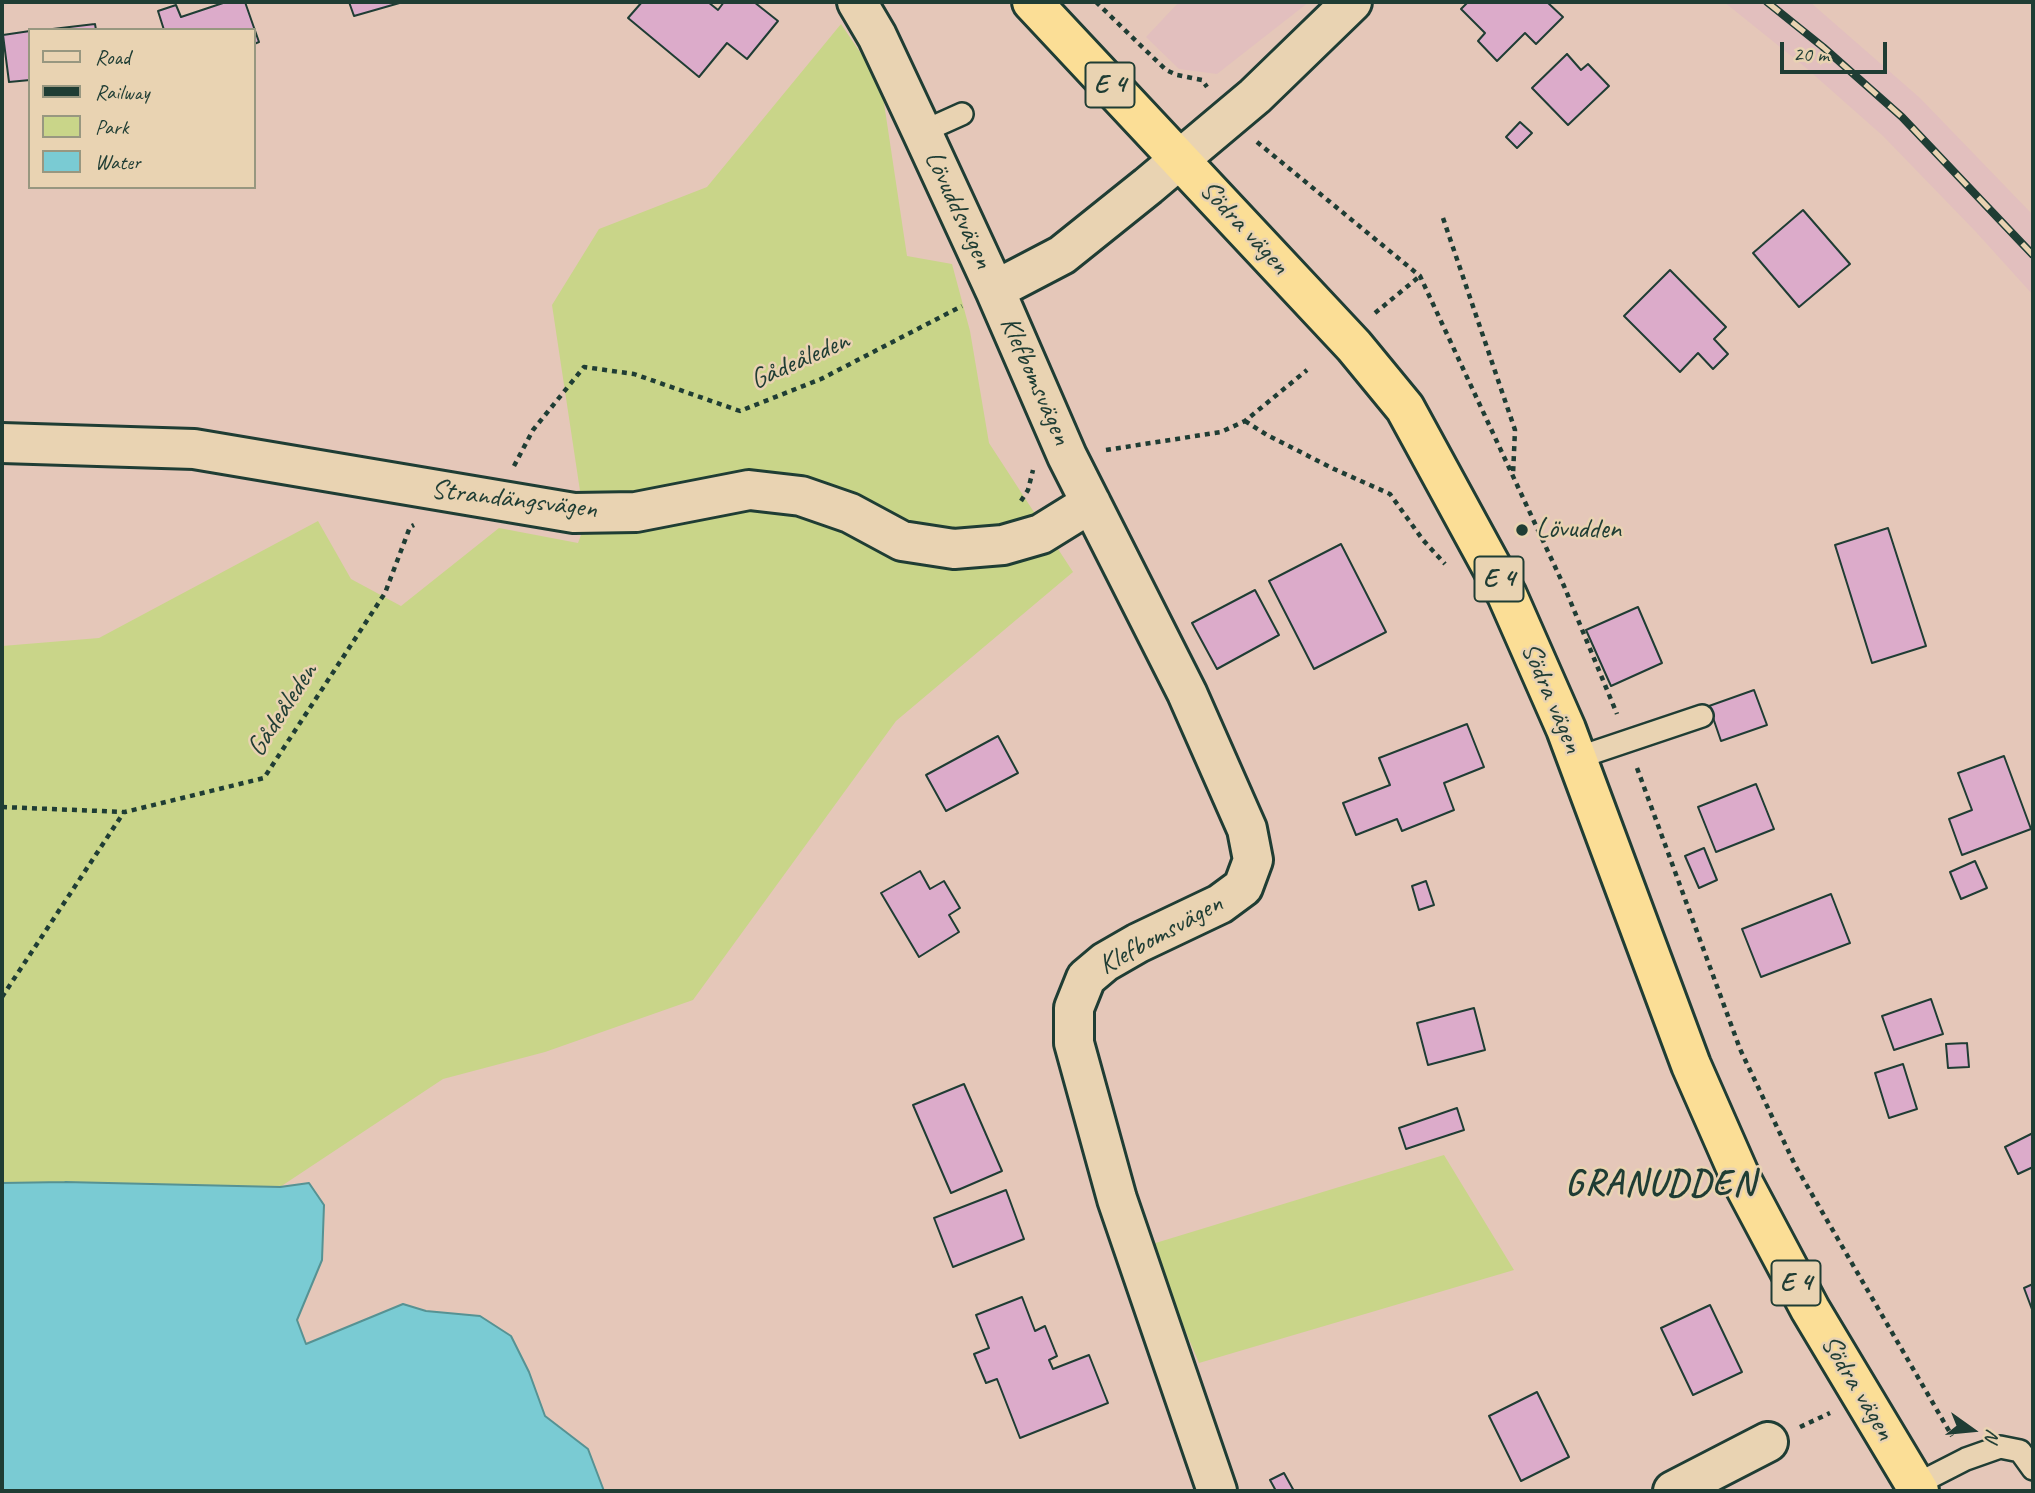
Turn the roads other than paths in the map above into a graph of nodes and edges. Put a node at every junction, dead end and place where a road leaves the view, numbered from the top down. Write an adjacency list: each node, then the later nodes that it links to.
1 (857, 2): 5 (street, Lövuddsvägen)
2 (1032, 2): 6 (highway, Södra vägen / E 4)
3 (1352, 2): 6 (street, Lövuddsvägen)
4 (962, 114): 5 (lane)
5 (922, 132): 7 (street, Lövuddsvägen)
6 (1180, 159): 7 (street, Lövuddsvägen); 11 (highway, Södra vägen / E 4)
7 (995, 290): 9 (street, Klefbomsvägen)
8 (2, 443): 9 (street, Strandängsvägen)
9 (1091, 503): 15 (street, Klefbomsvägen)
10 (1702, 716): 11 (lane)
11 (1577, 758): 14 (highway, Södra vägen / E 4)
12 (1768, 1442): 16 (street)
13 (2033, 1469): 14 (lane)
14 (1917, 1488)
15 (1217, 1491)
16 (1673, 1491)

